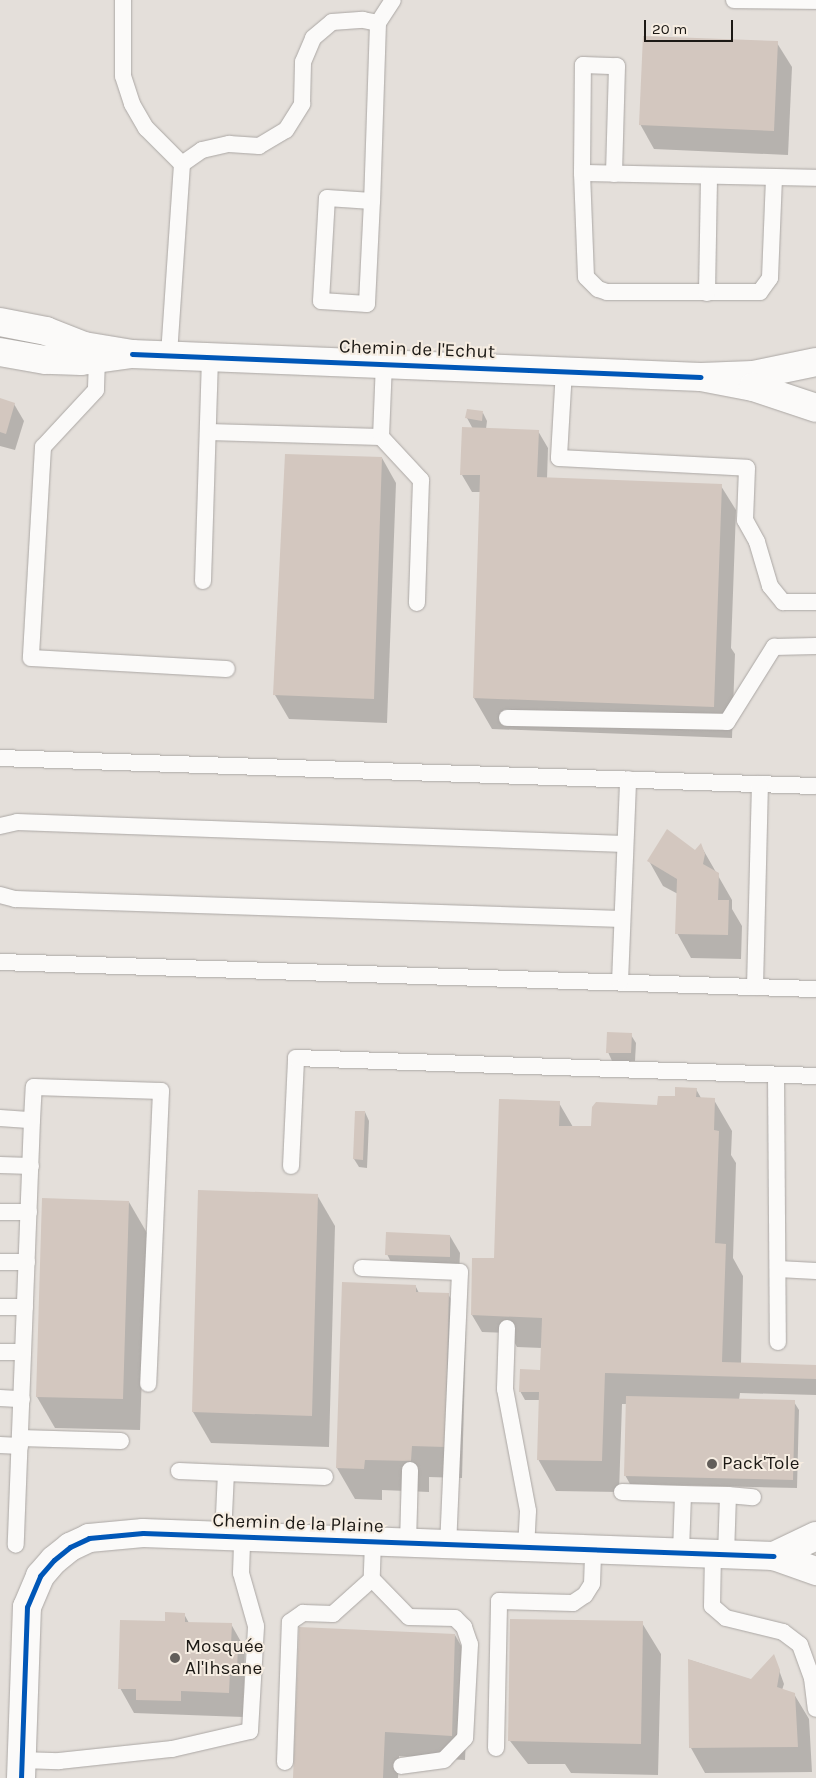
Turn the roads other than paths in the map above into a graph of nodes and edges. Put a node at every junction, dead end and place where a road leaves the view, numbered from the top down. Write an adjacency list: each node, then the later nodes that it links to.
1 (122, 0): 6 (lane)
2 (393, 0): 5 (lane)
3 (734, 0): 4 (lane)
4 (816, 1)
5 (378, 23): 6 (lane); 12 (lane)
6 (182, 164): 17 (lane)
7 (582, 173): 8 (lane); 8 (lane); 13 (lane)
8 (614, 174): 9 (lane)
9 (709, 176): 10 (lane); 13 (lane)
10 (774, 178): 11 (lane); 13 (lane)
11 (816, 178)
12 (372, 201): 12 (lane)
13 (707, 293)
14 (0, 322): 16 (street, Chemin de l'Echut)
15 (0, 352): 19 (street, Chemin de l'Echut)
16 (132, 354): 17 (street, Chemin de l'Echut); 19 (street, Chemin de l'Echut)
17 (169, 355): 18 (street, Chemin de l'Echut)
18 (210, 357): 20 (street, Chemin de l'Echut); 26 (lane)
19 (97, 359): 32 (lane)
20 (384, 363): 22 (street, Chemin de l'Echut); 27 (lane)
21 (816, 363): 23 (street, Chemin de l'Echut); 24 (street)
22 (564, 370): 23 (street, Chemin de l'Echut); 29 (lane)
23 (701, 377): 25 (street, Chemin de l'Echut)
24 (816, 404)
25 (816, 408)
26 (208, 432): 27 (lane); 28 (lane)
27 (381, 437): 30 (lane)
28 (203, 581)
29 (816, 602)
30 (417, 603)
31 (816, 646): 33 (lane)
32 (227, 669)
33 (507, 718)
34 (0, 758): 35 (lane)
35 (628, 779): 36 (lane); 39 (lane)
36 (760, 784): 37 (lane); 44 (lane)
37 (816, 786)
38 (0, 826): 39 (lane)
39 (625, 844): 41 (lane)
40 (0, 895): 41 (lane)
41 (622, 919): 43 (lane)
42 (0, 962): 43 (lane)
43 (620, 982): 44 (lane)
44 (755, 987): 45 (lane)
45 (816, 988)
46 (776, 1075): 47 (lane); 52 (lane); 58 (lane)
47 (816, 1076)
48 (0, 1118): 49 (lane)
49 (32, 1120): 51 (lane); 66 (lane)
50 (0, 1166): 51 (lane)
51 (31, 1166): 54 (lane)
52 (291, 1166)
53 (0, 1212): 54 (lane)
54 (29, 1212): 56 (lane)
55 (0, 1262): 56 (lane)
56 (27, 1262): 61 (lane)
57 (362, 1268): 84 (lane)
58 (778, 1269): 59 (lane); 63 (lane)
59 (816, 1270)
60 (0, 1307): 61 (lane)
61 (25, 1308): 65 (lane)
62 (507, 1328): 86 (lane)
63 (778, 1342)
64 (0, 1352): 65 (lane)
65 (24, 1352): 68 (lane)
66 (148, 1384)
67 (0, 1398): 68 (lane)
68 (22, 1399): 70 (lane)
69 (121, 1441): 70 (lane)
70 (20, 1442): 71 (lane); 85 (lane)
71 (0, 1445)
72 (410, 1470): 83 (lane)
73 (179, 1471): 74 (lane)
74 (226, 1473): 75 (lane); 80 (lane)
75 (325, 1477)
76 (622, 1492): 77 (lane)
77 (683, 1494): 78 (lane); 88 (lane)
78 (728, 1495): 79 (lane); 89 (lane)
79 (753, 1497)
80 (232, 1536): 82 (street, Chemin de la Plaine); 97 (street, Chemin de la Plaine); 97 (lane)
81 (816, 1536): 90 (street, Chemin de la Plaine)
82 (373, 1541): 83 (street, Chemin de la Plaine); 92 (lane)
83 (408, 1543): 84 (street, Chemin de la Plaine)
84 (448, 1544): 86 (street, Chemin de la Plaine)
85 (16, 1545)
86 (526, 1547): 87 (street, Chemin de la Plaine)
87 (594, 1550): 88 (street, Chemin de la Plaine); 94 (lane)
88 (681, 1552): 89 (street, Chemin de la Plaine)
89 (719, 1554): 90 (street, Chemin de la Plaine); 93 (lane)
90 (774, 1556): 91 (street, Chemin de la Plaine)
91 (816, 1570)
92 (372, 1579): 95 (lane); 96 (lane)
93 (816, 1710)
94 (496, 1748)
95 (284, 1762)
96 (402, 1766)
97 (21, 1769)

